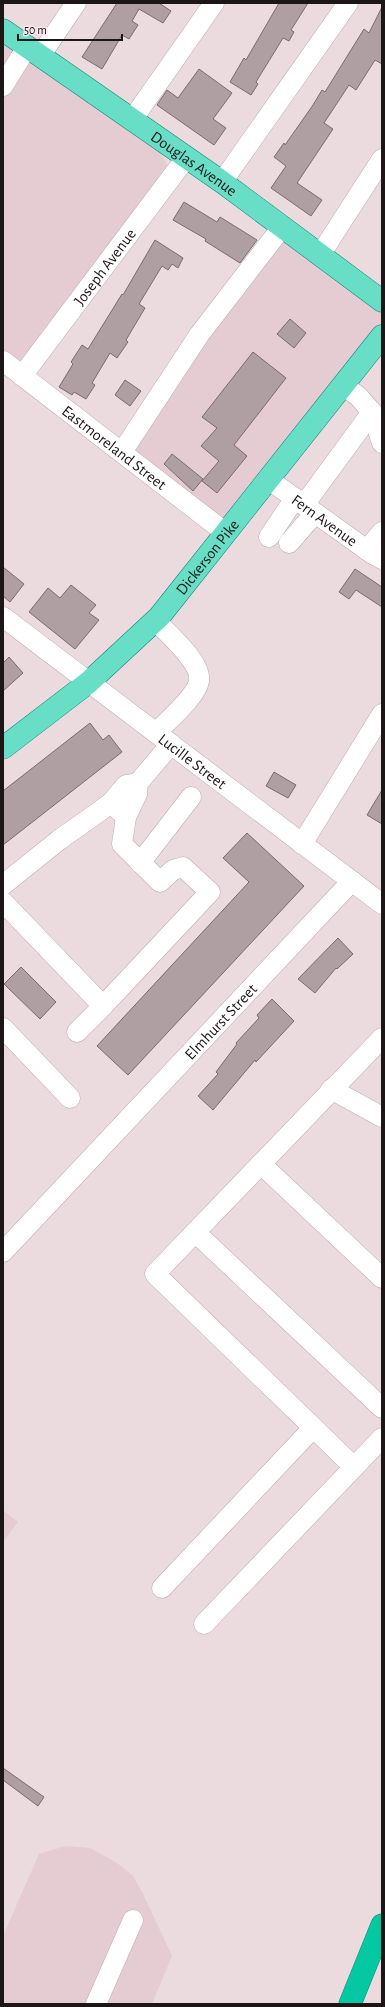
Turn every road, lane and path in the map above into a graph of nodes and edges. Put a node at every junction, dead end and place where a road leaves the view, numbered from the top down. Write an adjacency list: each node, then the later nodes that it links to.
1 (76, 3): 5 (street)
2 (214, 3): 7 (street)
3 (348, 3): 10 (street)
4 (3, 30): 5 (main road, Douglas Avenue)
5 (33, 51): 6 (street); 7 (main road, Douglas Avenue)
6 (3, 86)
7 (132, 120): 8 (main road, Douglas Avenue)
8 (186, 158): 10 (main road, Douglas Avenue); 16 (street, Joseph Avenue)
9 (382, 159): 12 (street)
10 (222, 182): 11 (main road, Douglas Avenue)
11 (282, 227): 12 (main road, Douglas Avenue); 20 (street)
12 (320, 255): 13 (main road, Douglas Avenue)
13 (382, 301)
14 (382, 336): 17 (main road, Dickerson Pike)
15 (3, 362): 16 (street, Eastmoreland Street)
16 (22, 376): 20 (street, Eastmoreland Street)
17 (343, 385): 18 (street); 21 (main road, Dickerson Pike)
18 (372, 412): 19 (street); 22 (street)
19 (382, 443)
20 (122, 452): 24 (street, Eastmoreland Street)
21 (268, 479): 22 (street, Fern Avenue); 24 (main road, Dickerson Pike)
22 (304, 505): 25 (street); 26 (street); 27 (street, Fern Avenue)
23 (382, 532): 27 (street)
24 (226, 533): 29 (main road, Dickerson Pike)
25 (270, 537)
26 (289, 544)
27 (374, 554)
28 (3, 618): 30 (street, Lucille Street)
29 (155, 620): 30 (main road, Dickerson Pike); 32 (street)
30 (89, 682): 32 (street, Lucille Street); 33 (main road, Dickerson Pike)
31 (382, 714): 38 (street)
32 (163, 739): 34 (street); 38 (street, Lucille Street)
33 (3, 748)
34 (138, 783): 36 (street); 37 (street)
35 (191, 797): 39 (street)
36 (111, 803): 37 (street); 41 (street)
37 (126, 817): 39 (street)
38 (302, 844): 40 (street, Lucille Street)
39 (140, 863): 44 (street)
40 (352, 881): 43 (street, Lucille Street); 53 (street, Elmhurst Street)
41 (3, 885)
42 (3, 902): 44 (street)
43 (382, 904)
44 (103, 1006): 46 (street)
45 (3, 1028): 49 (street)
46 (78, 1032)
47 (382, 1038): 48 (street)
48 (331, 1089): 50 (street); 51 (street)
49 (70, 1098)
50 (382, 1117)
51 (261, 1164): 52 (street); 54 (street)
52 (195, 1232): 55 (street); 56 (street)
53 (3, 1252)
54 (382, 1278)
55 (382, 1408)
56 (313, 1428): 58 (street); 59 (street)
57 (382, 1438): 58 (street)
58 (354, 1467): 60 (street)
59 (162, 1588)
60 (204, 1624)
61 (132, 1920): 63 (street)
62 (382, 1925): 64 (highway)
63 (96, 2004)
64 (350, 2004)

